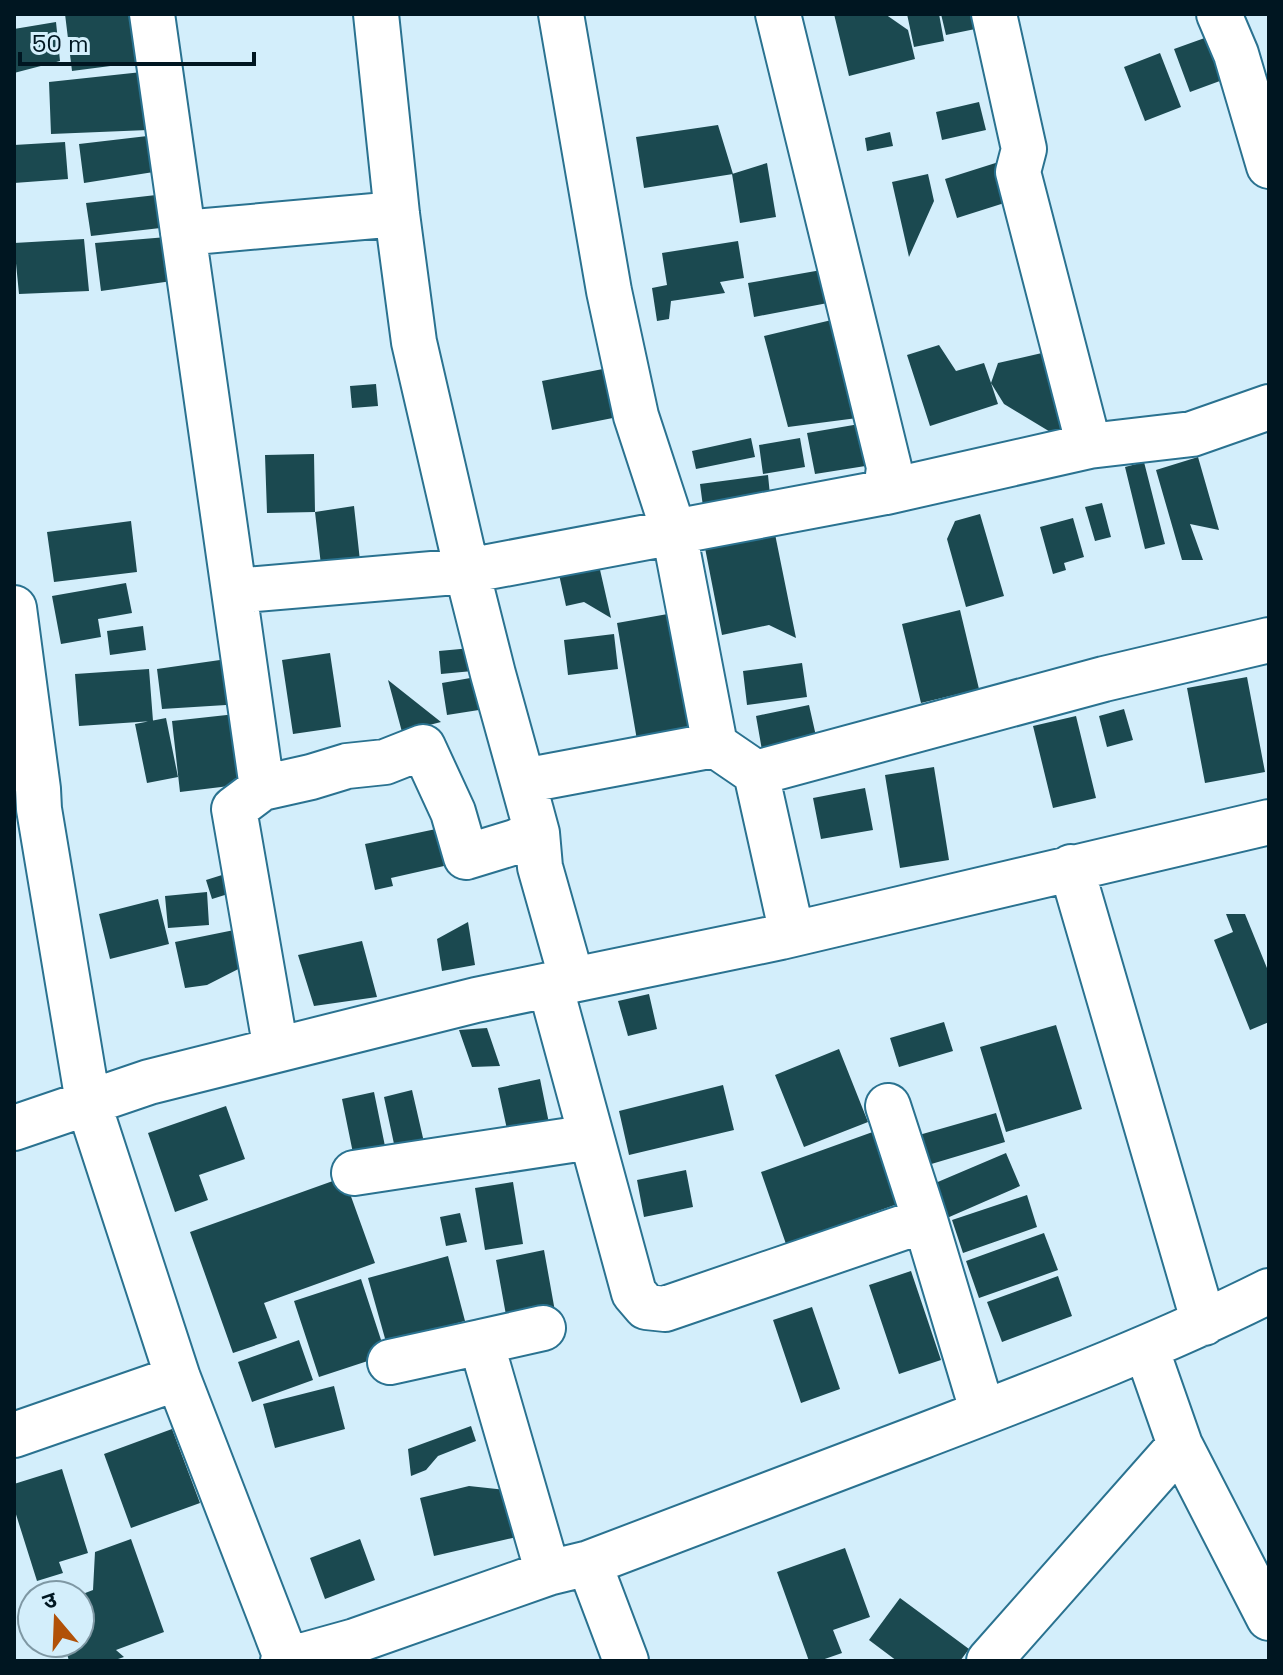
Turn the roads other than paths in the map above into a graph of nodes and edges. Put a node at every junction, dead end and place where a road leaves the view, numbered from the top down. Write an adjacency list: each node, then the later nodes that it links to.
1 (152, 14): 9 (street)
2 (376, 14): 8 (street)
3 (561, 14): 13 (street)
4 (778, 14): 12 (street)
5 (994, 14): 11 (street)
6 (1219, 14): 7 (street)
7 (1269, 166)
8 (397, 214): 9 (street); 14 (street)
9 (183, 233): 15 (street)
10 (1269, 407): 11 (street)
11 (1089, 446): 12 (street)
12 (886, 492): 13 (street)
13 (674, 532): 14 (street); 18 (street)
14 (467, 571): 15 (street); 20 (street)
15 (234, 591): 21 (street)
16 (14, 608): 22 (street)
17 (1269, 640): 19 (street)
18 (715, 745): 19 (street); 20 (street)
19 (756, 773): 26 (street)
20 (523, 781): 24 (street)
21 (262, 788): 24 (street); 28 (street)
22 (26, 794): 29 (street)
23 (1269, 822): 25 (street)
24 (537, 833): 27 (street)
25 (1071, 867): 26 (street); 36 (street)
26 (792, 934): 27 (street)
27 (561, 982): 28 (street); 32 (street)
28 (276, 1050): 29 (street)
29 (88, 1102): 31 (street); 41 (street)
30 (888, 1106): 34 (street)
31 (14, 1128)
32 (591, 1137): 33 (street); 34 (street)
33 (354, 1173)
34 (925, 1220): 42 (street)
35 (1269, 1291): 36 (street)
36 (1204, 1323): 39 (street)
37 (543, 1328): 38 (street)
38 (481, 1342): 40 (street); 45 (street)
39 (1146, 1348): 42 (street); 44 (street)
40 (390, 1362)
41 (178, 1378): 43 (street); 48 (street)
42 (983, 1413): 45 (street)
43 (14, 1435)
44 (1180, 1445): 46 (street); 50 (street)
45 (568, 1568): 47 (street); 49 (street)
46 (1269, 1618)
47 (358, 1651): 48 (street)
48 (285, 1660)
49 (626, 1661)
50 (989, 1661)

